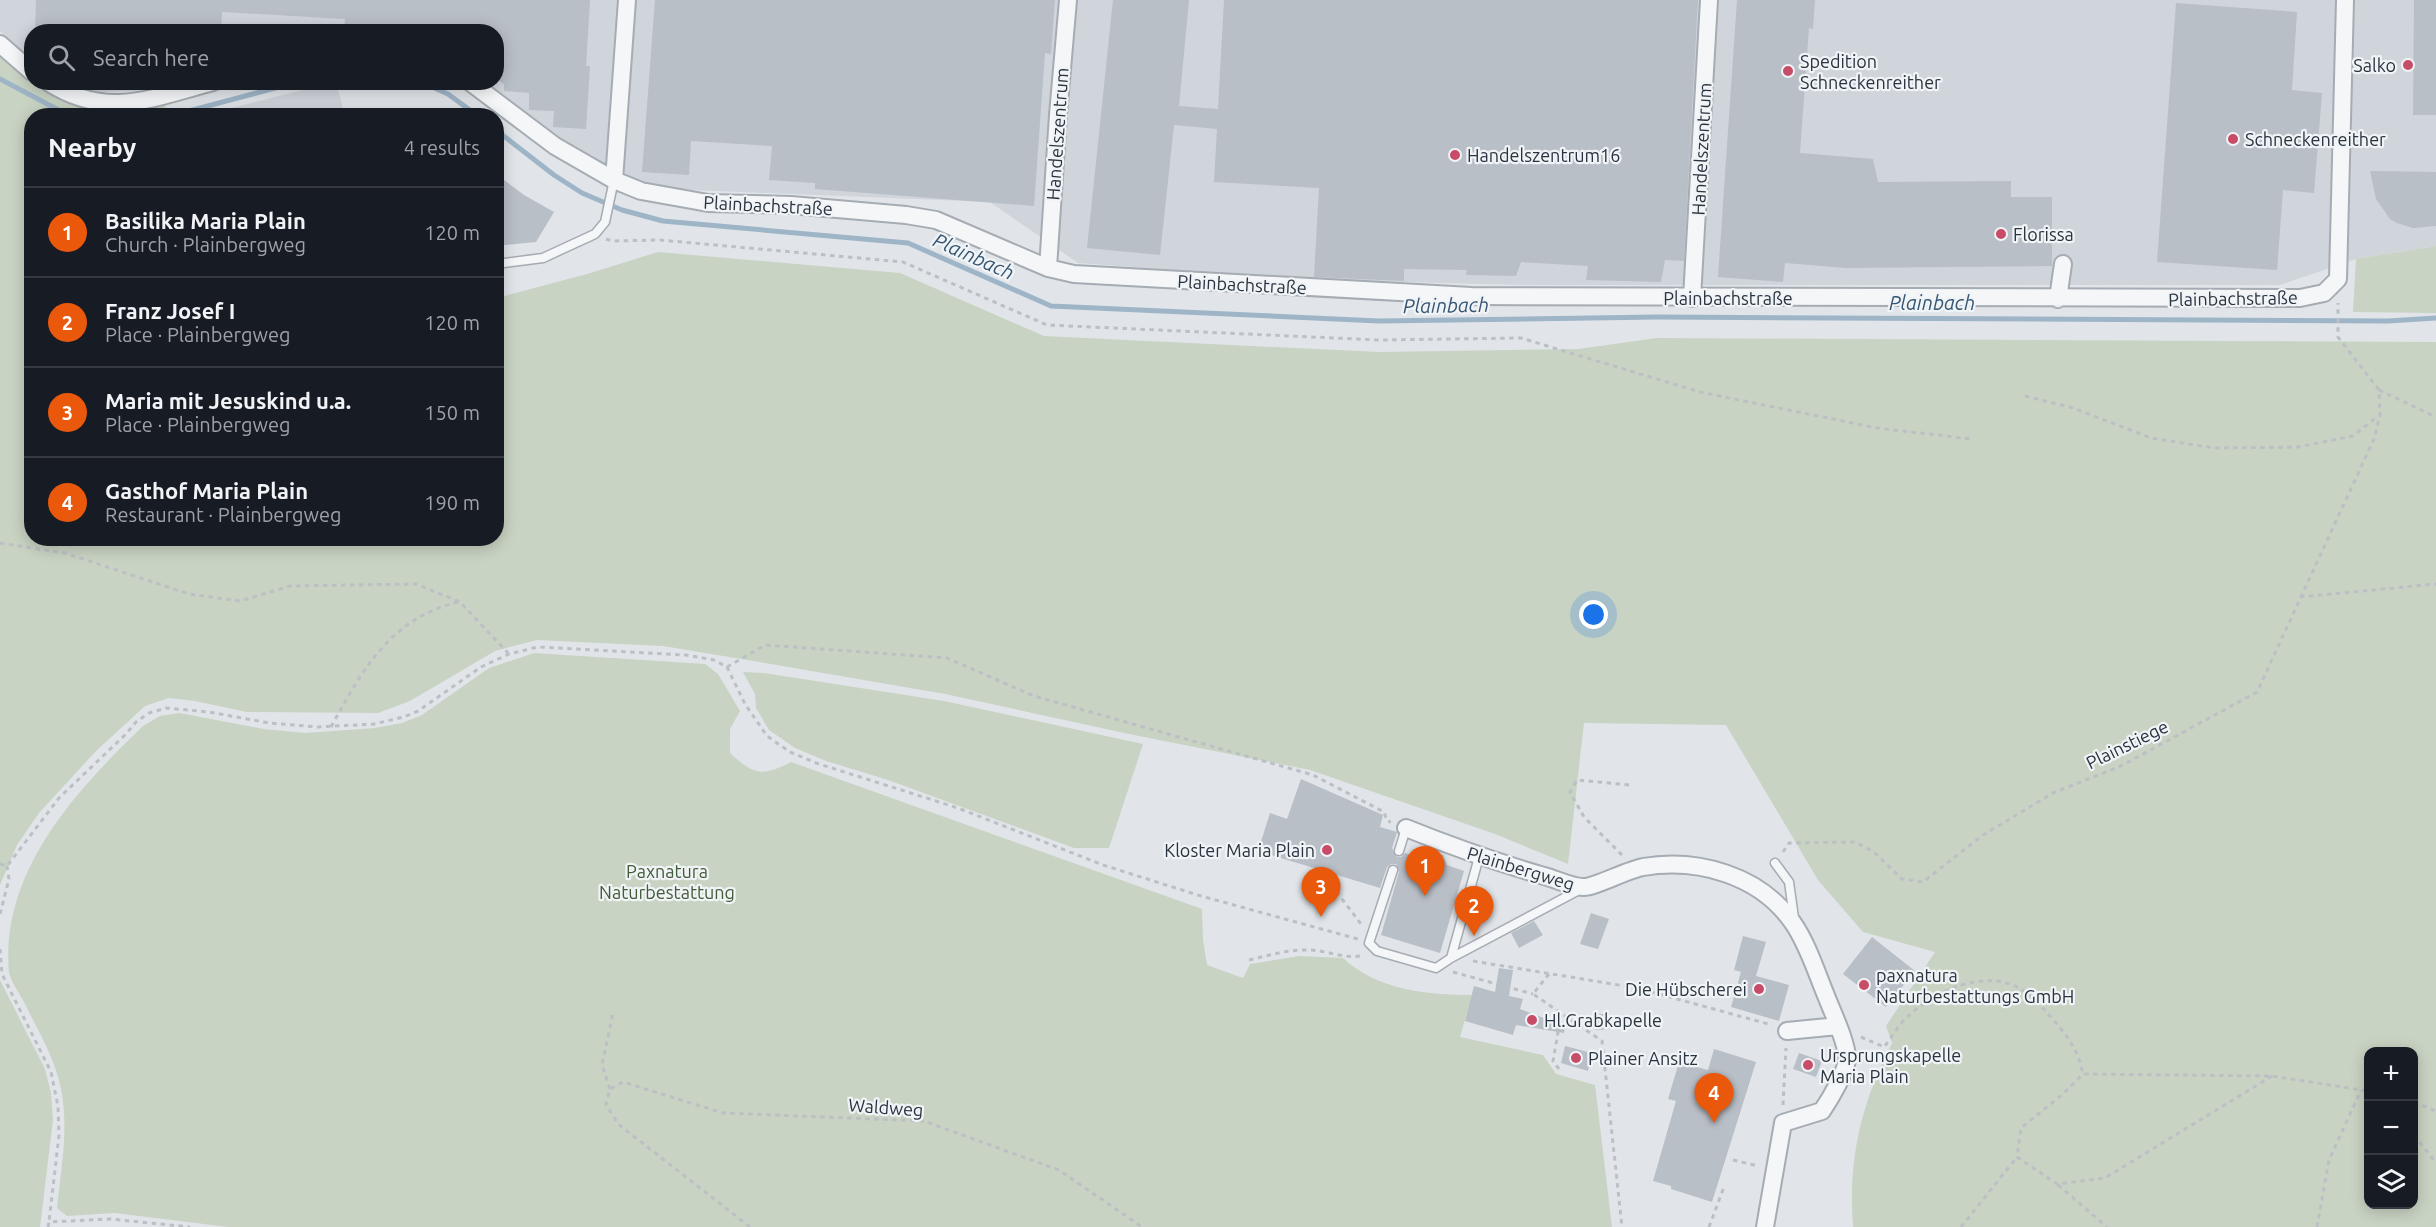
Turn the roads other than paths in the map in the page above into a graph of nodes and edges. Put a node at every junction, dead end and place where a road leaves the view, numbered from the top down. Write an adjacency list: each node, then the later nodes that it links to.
1 (627, 0): 10 (street)
2 (1068, 0): 13 (street, Handelszentrum)
3 (1709, 0): 14 (street, Handelszentrum)
4 (2345, 0): 15 (street, Plainbachstraße)
5 (0, 44): 6 (street)
6 (24, 65)
7 (65, 90): 8 (street)
8 (183, 90)
9 (481, 90): 10 (street, Plainbachstraße)
10 (613, 185): 11 (lane); 13 (street, Plainbachstraße)
11 (504, 263)
12 (2063, 264): 15 (street)
13 (1048, 268): 14 (street, Plainbachstraße)
14 (1692, 298): 15 (street, Plainbachstraße)
15 (2058, 299)
16 (1406, 828): 17 (lane); 18 (street, Plainbergweg)
17 (1399, 851)
18 (1479, 857): 21 (street, Plainbergweg); 23 (lane)
19 (1775, 863): 22 (lane)
20 (1393, 870): 23 (lane)
21 (1584, 888): 22 (street, Plainbergweg); 23 (lane)
22 (1794, 924): 24 (street, Plainbergweg)
23 (1451, 957)
24 (1838, 1026): 25 (street); 26 (street, Plainbergweg)
25 (1782, 1029)
26 (1765, 1227)

